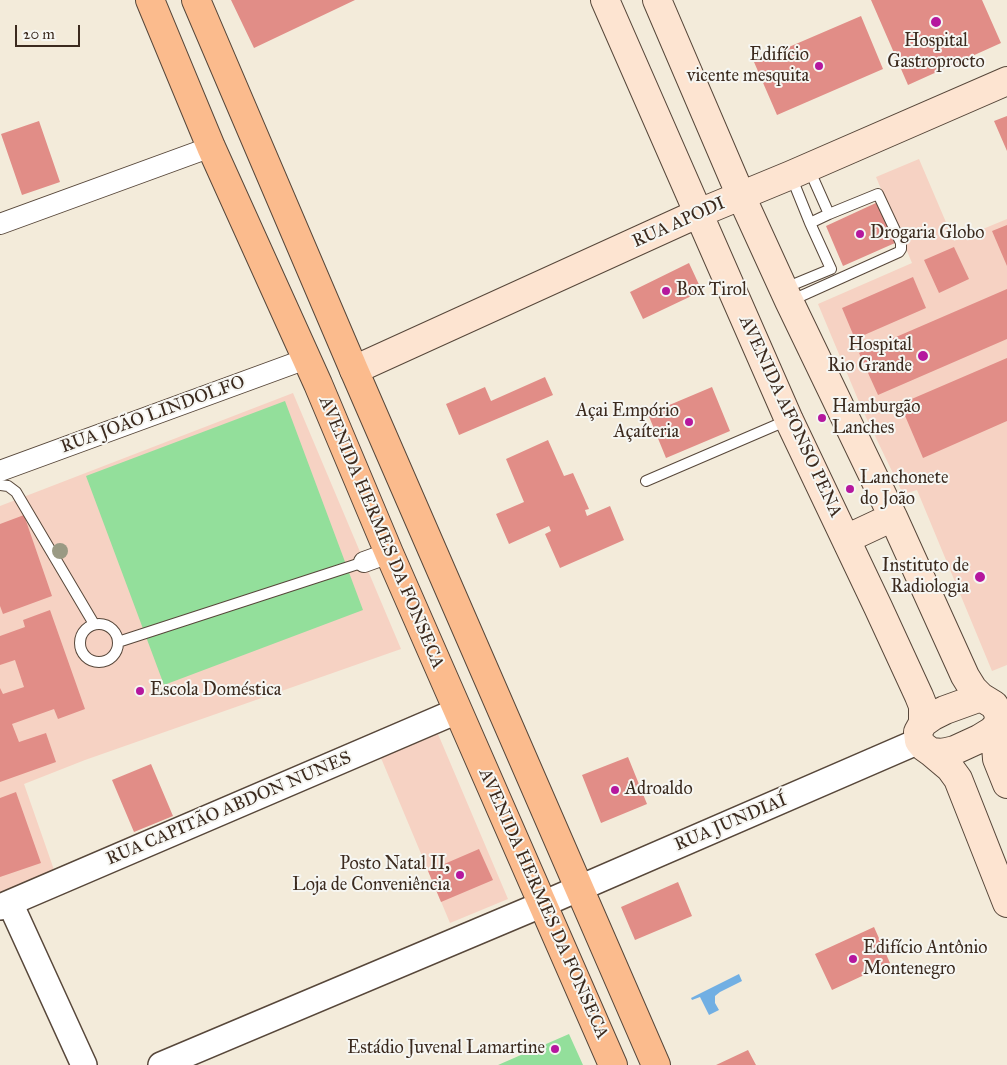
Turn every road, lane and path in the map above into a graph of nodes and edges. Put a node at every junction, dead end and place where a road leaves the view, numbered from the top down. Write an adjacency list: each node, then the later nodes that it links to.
1 (150, 0): 6 (main road, AVENIDA HERMES DA FONSECA)
2 (196, 0): 16 (main road)
3 (605, 0): 9 (main road, AVENIDA AFONSO PENA)
4 (656, 0): 8 (main road)
5 (1007, 81): 7 (main road, RUA APODI)
6 (211, 147): 12 (street); 13 (main road, AVENIDA HERMES DA FONSECA)
7 (799, 171): 8 (main road, RUA APODI); 10 (lane); 11 (lane)
8 (741, 196): 9 (main road, RUA APODI); 14 (main road)
9 (699, 213): 16 (main road, RUA APODI); 17 (main road, AVENIDA AFONSO PENA)
10 (829, 214): 11 (lane); 14 (lane)
11 (810, 223): 14 (lane)
12 (0, 224)
13 (266, 269): 15 (main road, AVENIDA HERMES DA FONSECA); 16 (main road)
14 (786, 295): 21 (main road)
15 (306, 359): 18 (street, RUA JOÃO LINDOLFO); 23 (main road, AVENIDA HERMES DA FONSECA)
16 (354, 370): 31 (main road)
17 (789, 420): 19 (lane); 22 (main road, AVENIDA AFONSO PENA)
18 (0, 471)
19 (646, 481)
20 (0, 485): 25 (lane)
21 (893, 517): 22 (main road); 27 (main road)
22 (846, 539): 29 (main road, AVENIDA AFONSO PENA)
23 (389, 553): 24 (street); 28 (main road, AVENIDA HERMES DA FONSECA)
24 (364, 562): 26 (lane)
25 (94, 624): 26 (lane); 26 (lane)
26 (118, 642)
27 (995, 706): 29 (main road); 29 (main road); 30 (main road)
28 (457, 710): 33 (main road, AVENIDA HERMES DA FONSECA); 34 (street, RUA CAPITÃO ABDON NUNES)
29 (924, 739): 31 (street, RUA JUNDIAÍ); 32 (main road)
30 (1007, 784)
31 (579, 889): 33 (street, RUA JUNDIAÍ); 38 (main road)
32 (1007, 903)
33 (543, 904): 36 (street, RUA JUNDIAÍ); 37 (main road, AVENIDA HERMES DA FONSECA)
34 (5, 905): 35 (street)
35 (84, 1065)
36 (161, 1065)
37 (613, 1065)
38 (656, 1065)

